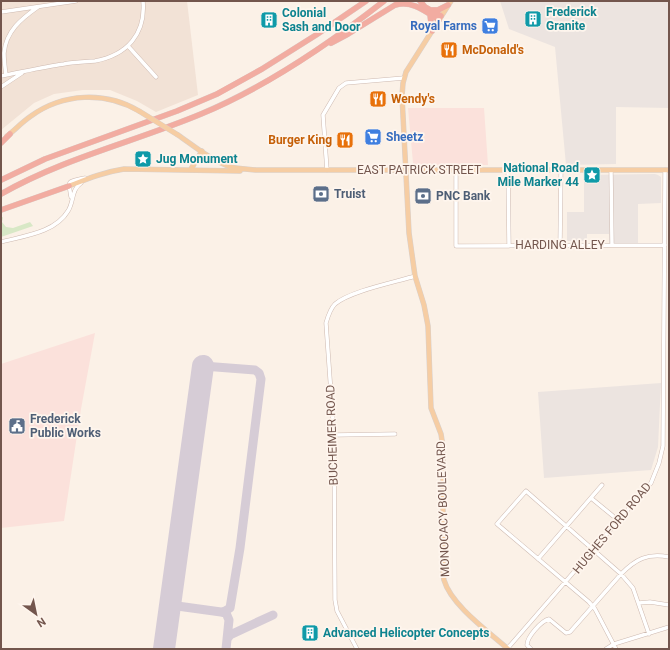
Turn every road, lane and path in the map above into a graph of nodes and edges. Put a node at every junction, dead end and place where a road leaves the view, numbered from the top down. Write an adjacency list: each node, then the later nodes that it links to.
1 (76, 1): 8 (street)
2 (143, 1): 14 (street)
3 (358, 1): 12 (highway)
4 (366, 1): 12 (highway)
5 (384, 1): 15 (highway)
6 (420, 1): 10 (highway)
7 (450, 3): 10 (highway); 11 (main road, MONOCACY BOULEVARD)
8 (38, 7): 9 (street); 17 (street)
9 (1, 12)
10 (430, 12): 11 (highway); 13 (highway); 15 (highway)
11 (440, 18): 13 (main road, MONOCACY BOULEVARD)
12 (340, 20): 35 (highway)
13 (432, 31): 20 (main road, MONOCACY BOULEVARD)
14 (128, 46): 16 (street); 19 (street)
15 (310, 54): 38 (highway)
16 (27, 71): 17 (street); 21 (street)
17 (6, 75): 18 (street)
18 (1, 76)
19 (156, 77)
20 (404, 78): 27 (street); 28 (main road, MONOCACY BOULEVARD)
21 (1, 87)
22 (10, 134): 23 (highway); 24 (main road, EAST PATRICK STREET, bridge)
23 (1, 142)
24 (202, 152): 25 (main road); 26 (main road, EAST PATRICK STREET)
25 (191, 169): 26 (main road); 34 (main road)
26 (256, 170): 27 (main road, EAST PATRICK STREET)
27 (327, 170): 28 (main road, EAST PATRICK STREET)
28 (406, 170): 29 (main road, EAST PATRICK STREET); 46 (main road, MONOCACY BOULEVARD)
29 (456, 170): 30 (main road, EAST PATRICK STREET); 44 (street, HARDING ALLEY)
30 (508, 170): 31 (main road, EAST PATRICK STREET); 44 (street)
31 (561, 170): 32 (main road, EAST PATRICK STREET); 45 (street)
32 (611, 170): 33 (main road, EAST PATRICK STREET); 42 (street)
33 (667, 170): 43 (street, HUGHES FORD ROAD)
34 (92, 176): 36 (main road); 37 (street)
35 (1, 180)
36 (85, 180): 37 (main road); 39 (street)
37 (68, 186): 39 (street); 40 (highway)
38 (1, 194)
39 (72, 199): 41 (street)
40 (1, 210)
41 (1, 242)
42 (612, 245): 43 (street, HARDING ALLEY); 45 (street, HARDING ALLEY)
43 (665, 245): 47 (street, HUGHES FORD ROAD)
44 (509, 246): 45 (street, HARDING ALLEY)
45 (560, 246)
46 (415, 276): 49 (street, BUCHEIMER ROAD); 66 (main road, MONOCACY BOULEVARD)
47 (667, 336): 54 (street, HUGHES FORD ROAD)
48 (396, 434): 49 (street)
49 (334, 435): 65 (street, BUCHEIMER ROAD)
50 (602, 485): 51 (street)
51 (591, 498): 52 (street); 53 (street)
52 (612, 516)
53 (566, 526): 54 (street); 56 (street); 56 (street)
54 (593, 550): 57 (street); 58 (street, HUGHES FORD ROAD)
55 (669, 557): 57 (street)
56 (538, 559): 58 (street)
57 (621, 574): 59 (street); 61 (street)
58 (565, 582): 61 (street); 66 (street, HUGHES FORD ROAD)
59 (639, 603): 60 (street); 63 (street)
60 (669, 605)
61 (593, 607): 64 (street); 67 (street)
62 (669, 627): 63 (street)
63 (649, 634): 64 (street)
64 (614, 644): 68 (street); 69 (street)
65 (356, 649)
66 (507, 649)
67 (531, 649)
68 (606, 649)
69 (616, 649)

